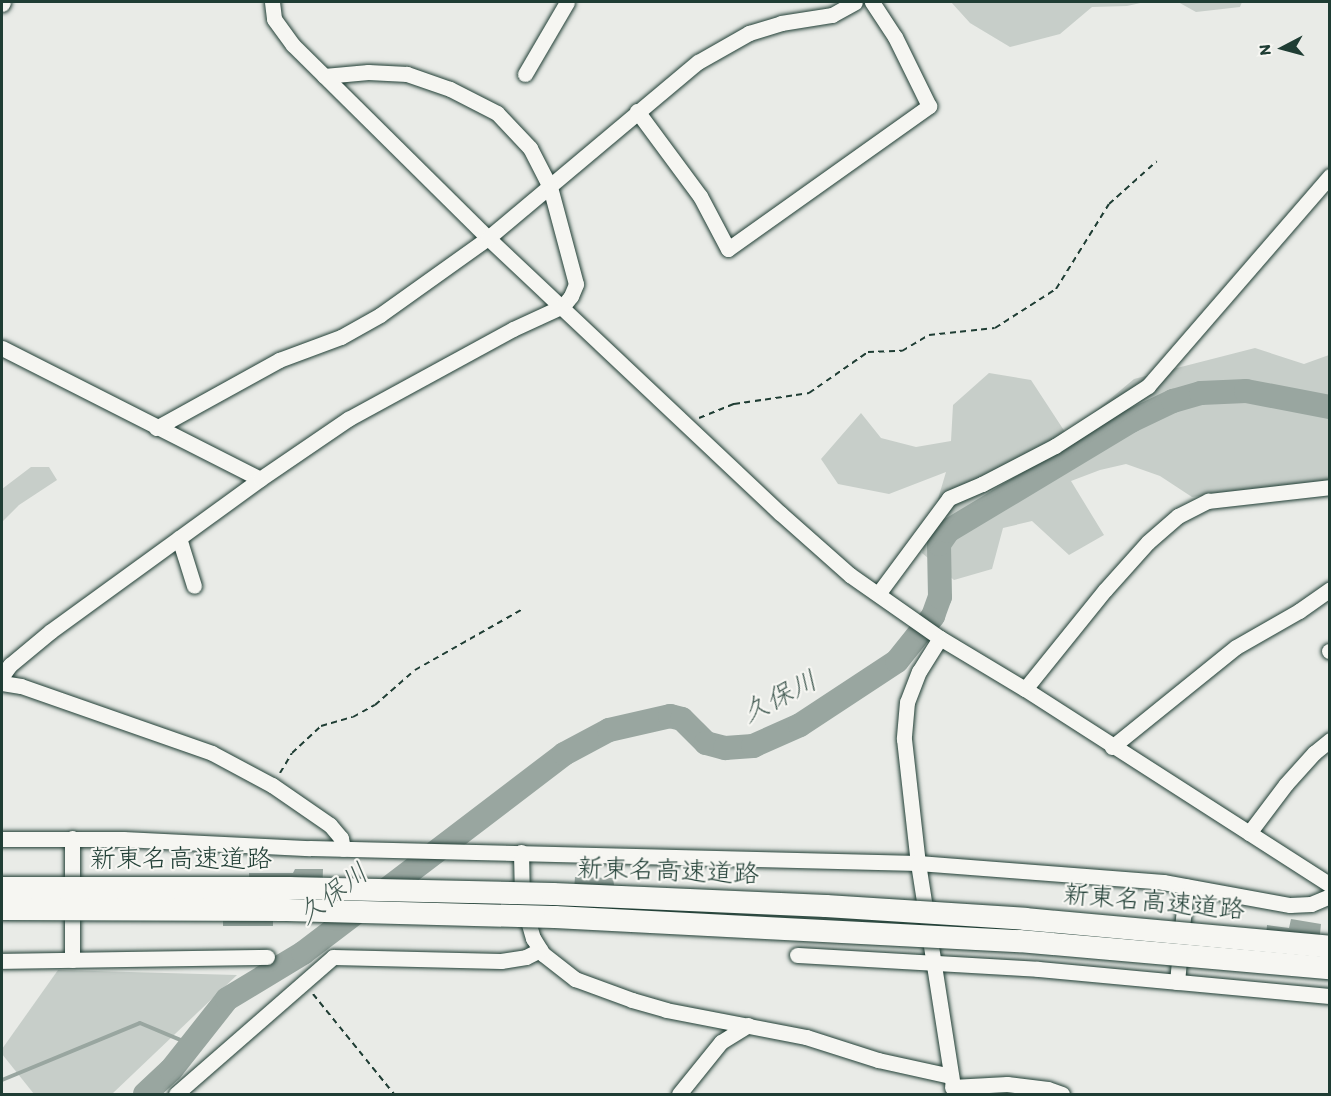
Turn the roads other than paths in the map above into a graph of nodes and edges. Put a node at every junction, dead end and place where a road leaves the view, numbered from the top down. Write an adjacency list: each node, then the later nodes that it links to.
1 (272, 2): 6 (street)
2 (567, 2): 5 (street)
3 (855, 2): 7 (street)
4 (872, 2): 7 (street)
5 (525, 74)
6 (324, 76): 9 (street); 10 (street)
7 (637, 111): 9 (street)
8 (1329, 176): 19 (street)
9 (550, 187): 10 (street); 11 (street)
10 (488, 238): 11 (street); 13 (street)
11 (563, 306): 14 (street); 19 (street)
12 (2, 348): 13 (street)
13 (156, 428): 14 (street)
14 (260, 479): 16 (street)
15 (1329, 487): 23 (street)
16 (179, 538): 17 (street); 21 (street)
17 (194, 586)
18 (1329, 589): 25 (street)
19 (878, 594): 20 (street)
20 (937, 636): 23 (street); 31 (street)
21 (2, 676)
22 (2, 682): 29 (street)
23 (1025, 689): 25 (street)
24 (1329, 740): 26 (street)
25 (1112, 747): 26 (street)
26 (1249, 833): 32 (street)
27 (2, 838): 28 (street)
28 (72, 838): 29 (street); 41 (street)
29 (343, 849): 30 (street)
30 (521, 852): 31 (street); 38 (street)
31 (918, 863): 33 (street); 43 (street)
32 (1329, 885)
33 (1186, 886): 35 (street); 45 (street)
34 (2, 888): 37 (highway, 新東名高速道路, bridge)
35 (1329, 897)
36 (2, 909): 44 (highway, 新東名高速道路, bridge)
37 (1329, 946)
38 (540, 950): 47 (street); 49 (street)
39 (797, 955): 43 (street)
40 (267, 957): 41 (street)
41 (72, 960): 42 (street)
42 (2, 961)
43 (933, 961): 45 (street); 48 (street)
44 (1329, 968)
45 (1178, 982): 46 (street)
46 (1329, 996)
47 (748, 1025): 48 (street); 50 (street)
48 (952, 1086): 51 (street)
49 (176, 1095)
50 (679, 1095)
51 (1062, 1095)

